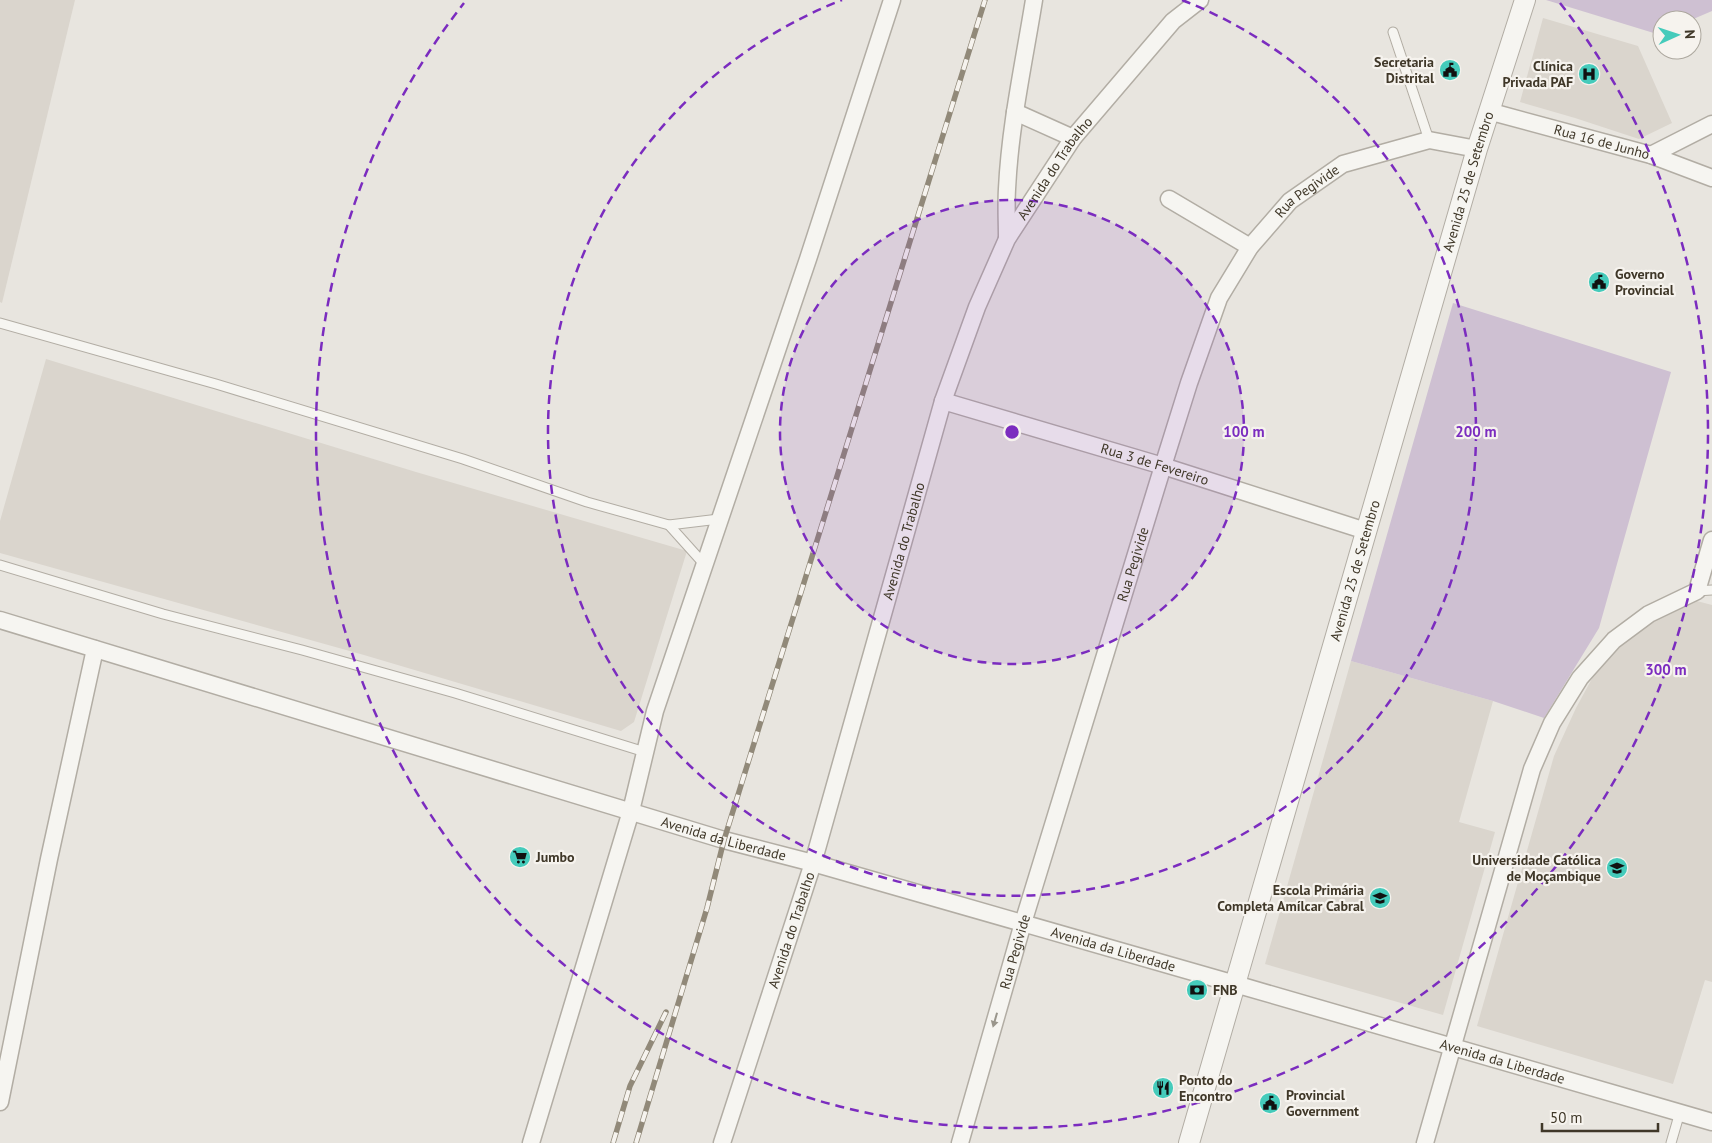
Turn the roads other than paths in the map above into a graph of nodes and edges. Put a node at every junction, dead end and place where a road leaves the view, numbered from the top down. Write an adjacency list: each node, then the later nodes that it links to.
1 (892, 0): 20 (street)
2 (1034, 0): 7 (street)
3 (1200, 0): 9 (street, Avenida do Trabalho)
4 (1525, 0): 6 (street, Avenida 25 de Setembro)
5 (1393, 32): 10 (lane)
6 (1488, 110): 11 (street, Avenida 25 de Setembro); 12 (street, Rua 16 de Junho)
7 (1015, 112): 9 (street); 15 (street)
8 (1712, 124): 12 (street)
9 (1073, 138): 15 (street, Avenida do Trabalho)
10 (1429, 140): 11 (street, Rua Pegivide); 16 (street, Rua Pegivide)
11 (1477, 149): 22 (street, Avenida 25 de Setembro)
12 (1651, 154): 13 (street, Rua 16 de Junho)
13 (1712, 178)
14 (1169, 199): 16 (street)
15 (1007, 239): 18 (street, Avenida do Trabalho)
16 (1250, 247): 19 (street, Rua Pegivide)
17 (0, 323): 21 (lane)
18 (943, 401): 19 (street, Rua 3 de Fevereiro); 31 (street, Avenida do Trabalho)
19 (1163, 466): 22 (street, Rua 3 de Fevereiro); 32 (street, Rua Pegivide)
20 (719, 519): 21 (lane); 24 (street)
21 (669, 525): 24 (lane)
22 (1366, 531): 33 (street, Avenida 25 de Setembro)
23 (1712, 540): 26 (street)
24 (704, 564): 29 (street)
25 (0, 565): 29 (lane)
26 (1705, 591): 34 (street)
27 (0, 620): 28 (street, Avenida da Liberdade)
28 (95, 649): 30 (street, Avenida da Liberdade); 35 (street)
29 (645, 752): 30 (street)
30 (630, 812): 31 (street, Avenida da Liberdade); 38 (street)
31 (813, 863): 32 (street, Avenida da Liberdade); 39 (street, Avenida do Trabalho)
32 (1023, 923): 33 (street, Avenida da Liberdade); 40 (street, Rua Pegivide, one-way to 40)
33 (1234, 984): 34 (street, Avenida da Liberdade); 41 (street, Avenida 25 de Setembro)
34 (1452, 1046): 36 (street, Avenida da Liberdade); 42 (street)
35 (0, 1102)
36 (1680, 1112): 37 (street, Avenida da Liberdade); 43 (lane)
37 (1712, 1122)
38 (531, 1143)
39 (722, 1143)
40 (960, 1143)
41 (1189, 1143)
42 (1424, 1143)
43 (1671, 1143)

